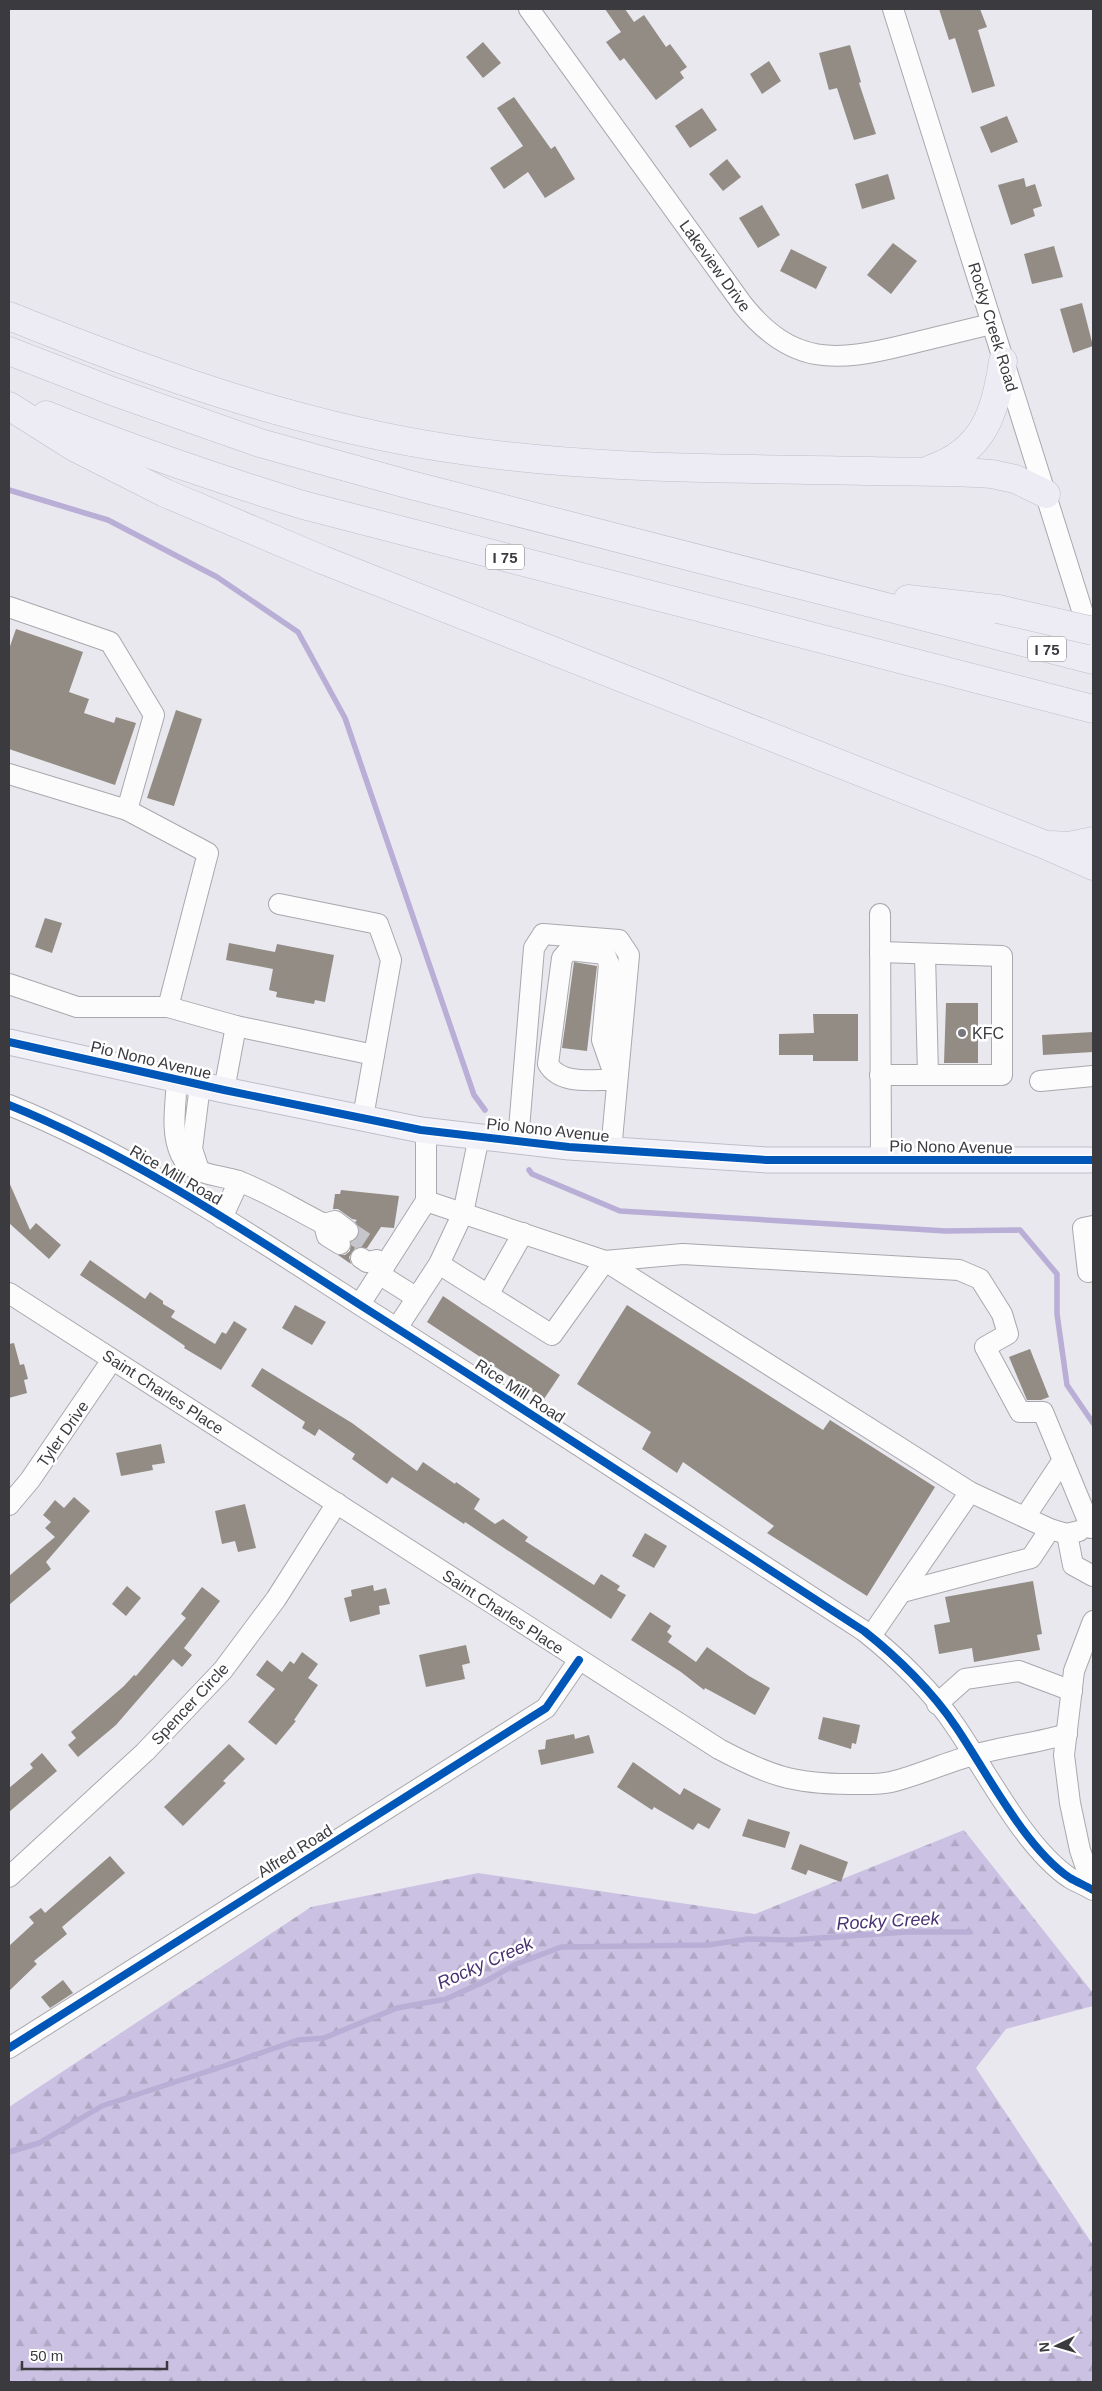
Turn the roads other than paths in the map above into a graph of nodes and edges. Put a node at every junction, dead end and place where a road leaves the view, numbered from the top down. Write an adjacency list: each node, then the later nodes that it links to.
1 (529, 9): 4 (street, Lakeview Drive)
2 (894, 9): 4 (street, Rocky Creek Road)
3 (9, 316): 9 (highway)
4 (991, 324): 6 (street, Rocky Creek Road)
5 (9, 351): 11 (highway, I 75)
6 (1002, 360): 9 (highway); 10 (street, Rocky Creek Road)
7 (9, 400): 16 (highway, I 75)
8 (9, 406): 20 (highway)
9 (925, 472): 10 (highway)
10 (1046, 494): 14 (street, Rocky Creek Road)
11 (828, 593): 13 (highway, bridge); 15 (highway, I 75)
12 (9, 607): 18 (street)
13 (1093, 631)
14 (1093, 644)
15 (1093, 660)
16 (1093, 709)
17 (9, 774): 18 (street)
18 (127, 810): 27 (street)
19 (1093, 841): 20 (highway)
20 (1043, 844): 21 (highway)
21 (1093, 866)
22 (279, 904): 30 (street)
23 (880, 914): 24 (street)
24 (880, 952): 25 (street); 33 (street)
25 (925, 954): 34 (street); 34 (street)
26 (9, 984): 27 (street)
27 (168, 1007): 28 (street)
28 (236, 1026): 30 (street); 39 (street)
29 (9, 1042): 38 (main road, Pio Nono Avenue)
30 (374, 1055): 41 (street)
31 (548, 1064): 32 (street); 36 (street); 36 (street)
32 (525, 1074): 36 (street); 44 (street)
33 (880, 1074): 34 (street); 46 (street)
34 (928, 1075)
35 (1093, 1076): 37 (street)
36 (616, 1080): 45 (street)
37 (1040, 1081)
38 (188, 1082): 39 (main road, Pio Nono Avenue); 48 (street)
39 (224, 1090): 41 (main road, Pio Nono Avenue)
40 (9, 1105): 51 (street, Rice Mill Road)
41 (363, 1117): 42 (main road, Pio Nono Avenue)
42 (426, 1131): 43 (main road, Pio Nono Avenue); 49 (street)
43 (479, 1137): 44 (main road, Pio Nono Avenue); 50 (street)
44 (518, 1141): 45 (main road, Pio Nono Avenue)
45 (611, 1151): 46 (main road, Pio Nono Avenue)
46 (880, 1160): 47 (main road, Pio Nono Avenue)
47 (1093, 1160)
48 (239, 1182): 51 (street); 54 (street)
49 (426, 1201): 50 (street); 55 (street)
50 (463, 1213): 53 (street); 57 (street)
51 (222, 1218): 62 (street, Rice Mill Road)
52 (1093, 1226): 58 (street)
53 (523, 1233): 56 (street); 60 (street)
54 (344, 1237)
55 (373, 1259): 61 (street); 62 (street)
56 (605, 1261): 60 (street); 65 (street); 66 (street)
57 (439, 1264): 60 (street); 61 (street)
58 (1093, 1271)
59 (9, 1293): 64 (street, Saint Charles Place)
60 (488, 1295)
61 (417, 1298): 63 (street)
62 (360, 1304): 63 (street, Rice Mill Road)
63 (397, 1328): 75 (street, Rice Mill Road)
64 (112, 1360): 67 (street, Saint Charles Place); 68 (street, Tyler Drive)
65 (1063, 1460): 69 (street); 70 (street)
66 (970, 1492): 69 (street); 73 (street)
67 (337, 1503): 77 (street, Saint Charles Place); 82 (street, Spencer Circle)
68 (9, 1505)
69 (1026, 1517): 71 (street)
70 (1092, 1528): 71 (street)
71 (1058, 1531): 72 (street); 73 (street)
72 (1093, 1576)
73 (902, 1592): 75 (street)
74 (1093, 1621): 76 (street)
75 (871, 1636): 79 (street, Rice Mill Road)
76 (1086, 1658): 78 (street)
77 (579, 1660): 81 (street, Saint Charles Place); 84 (street, Alfred Road)
78 (1072, 1691): 79 (street); 80 (street)
79 (937, 1704): 81 (street, Rice Mill Road)
80 (1067, 1734): 81 (street, Saint Charles Place); 83 (street)
81 (973, 1755): 83 (street, Rice Mill Road)
82 (9, 1877)
83 (1093, 1889)
84 (9, 2048)

